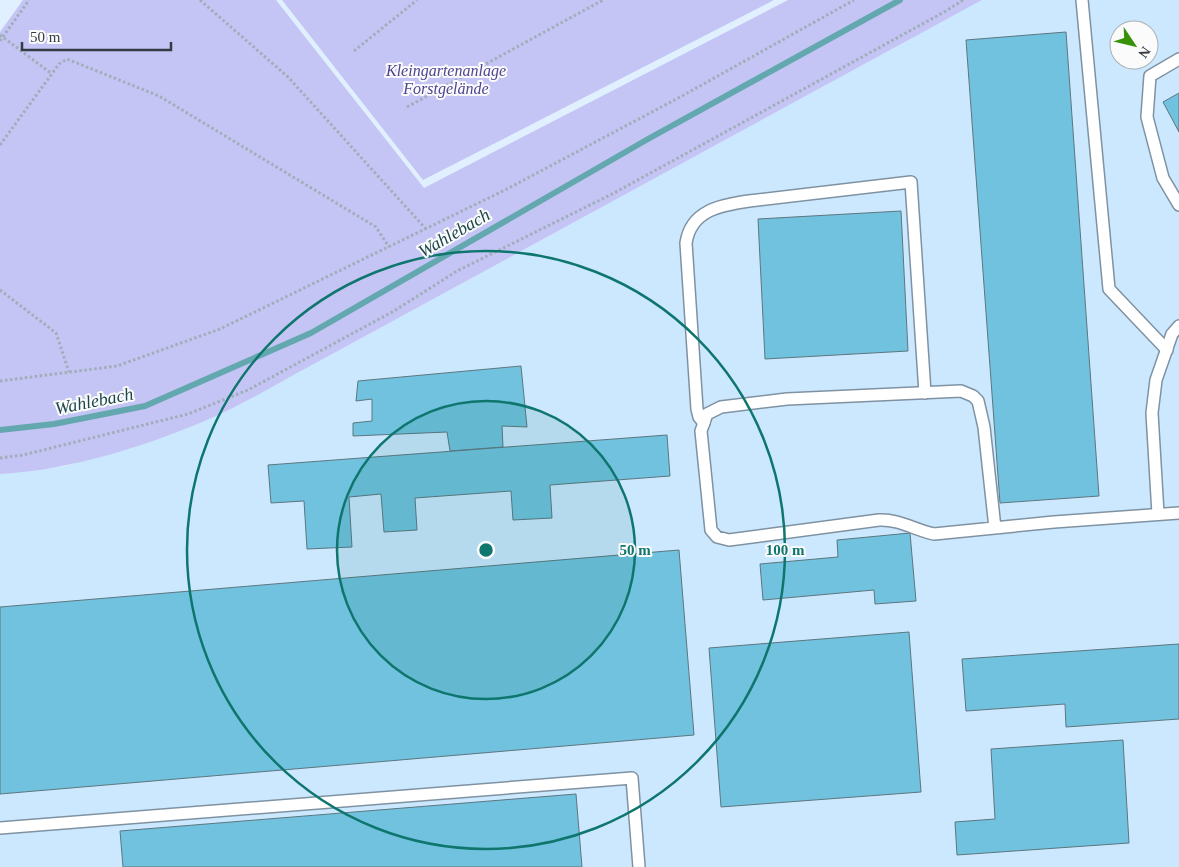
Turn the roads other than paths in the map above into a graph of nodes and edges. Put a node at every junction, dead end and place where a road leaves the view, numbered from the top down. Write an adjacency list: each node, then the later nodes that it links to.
1 (1082, 0): 5 (lane)
2 (1179, 59): 3 (lane)
3 (1179, 205)
4 (1179, 326): 5 (lane)
5 (1167, 350): 9 (lane)
6 (925, 393): 7 (lane); 7 (lane); 10 (lane)
7 (704, 422): 10 (lane)
8 (1179, 513): 9 (lane)
9 (1158, 514): 10 (lane)
10 (995, 528)
11 (0, 828): 12 (lane)
12 (638, 867)

